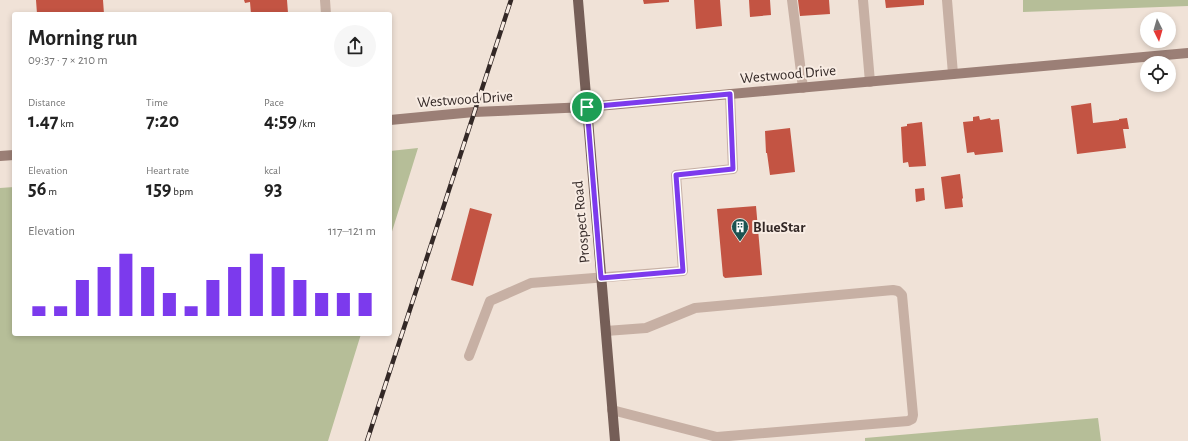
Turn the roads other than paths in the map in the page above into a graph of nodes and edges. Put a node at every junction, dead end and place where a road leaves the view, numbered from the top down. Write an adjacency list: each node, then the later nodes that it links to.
1 (325, 0): 6 (lane)
2 (578, 0): 12 (main road, Prospect Road)
3 (792, 0): 10 (lane)
4 (864, 0): 9 (lane)
5 (947, 0): 8 (lane)
6 (326, 12)
7 (1188, 53): 8 (street, Westwood Drive)
8 (953, 74): 9 (street, Westwood Drive)
9 (870, 82): 10 (street, Westwood Drive)
10 (803, 88): 11 (street, Westwood Drive)
11 (730, 94): 12 (street, Westwood Drive); 16 (lane)
12 (587, 107): 13 (street, Westwood Drive); 16 (main road, Prospect Road)
13 (392, 120)
14 (12, 155): 15 (street)
15 (0, 156)
16 (601, 278): 17 (main road, Prospect Road); 18 (lane)
17 (606, 331): 19 (main road, Prospect Road); 19 (lane)
18 (469, 356)
19 (612, 410): 20 (main road, Prospect Road)
20 (615, 441)

